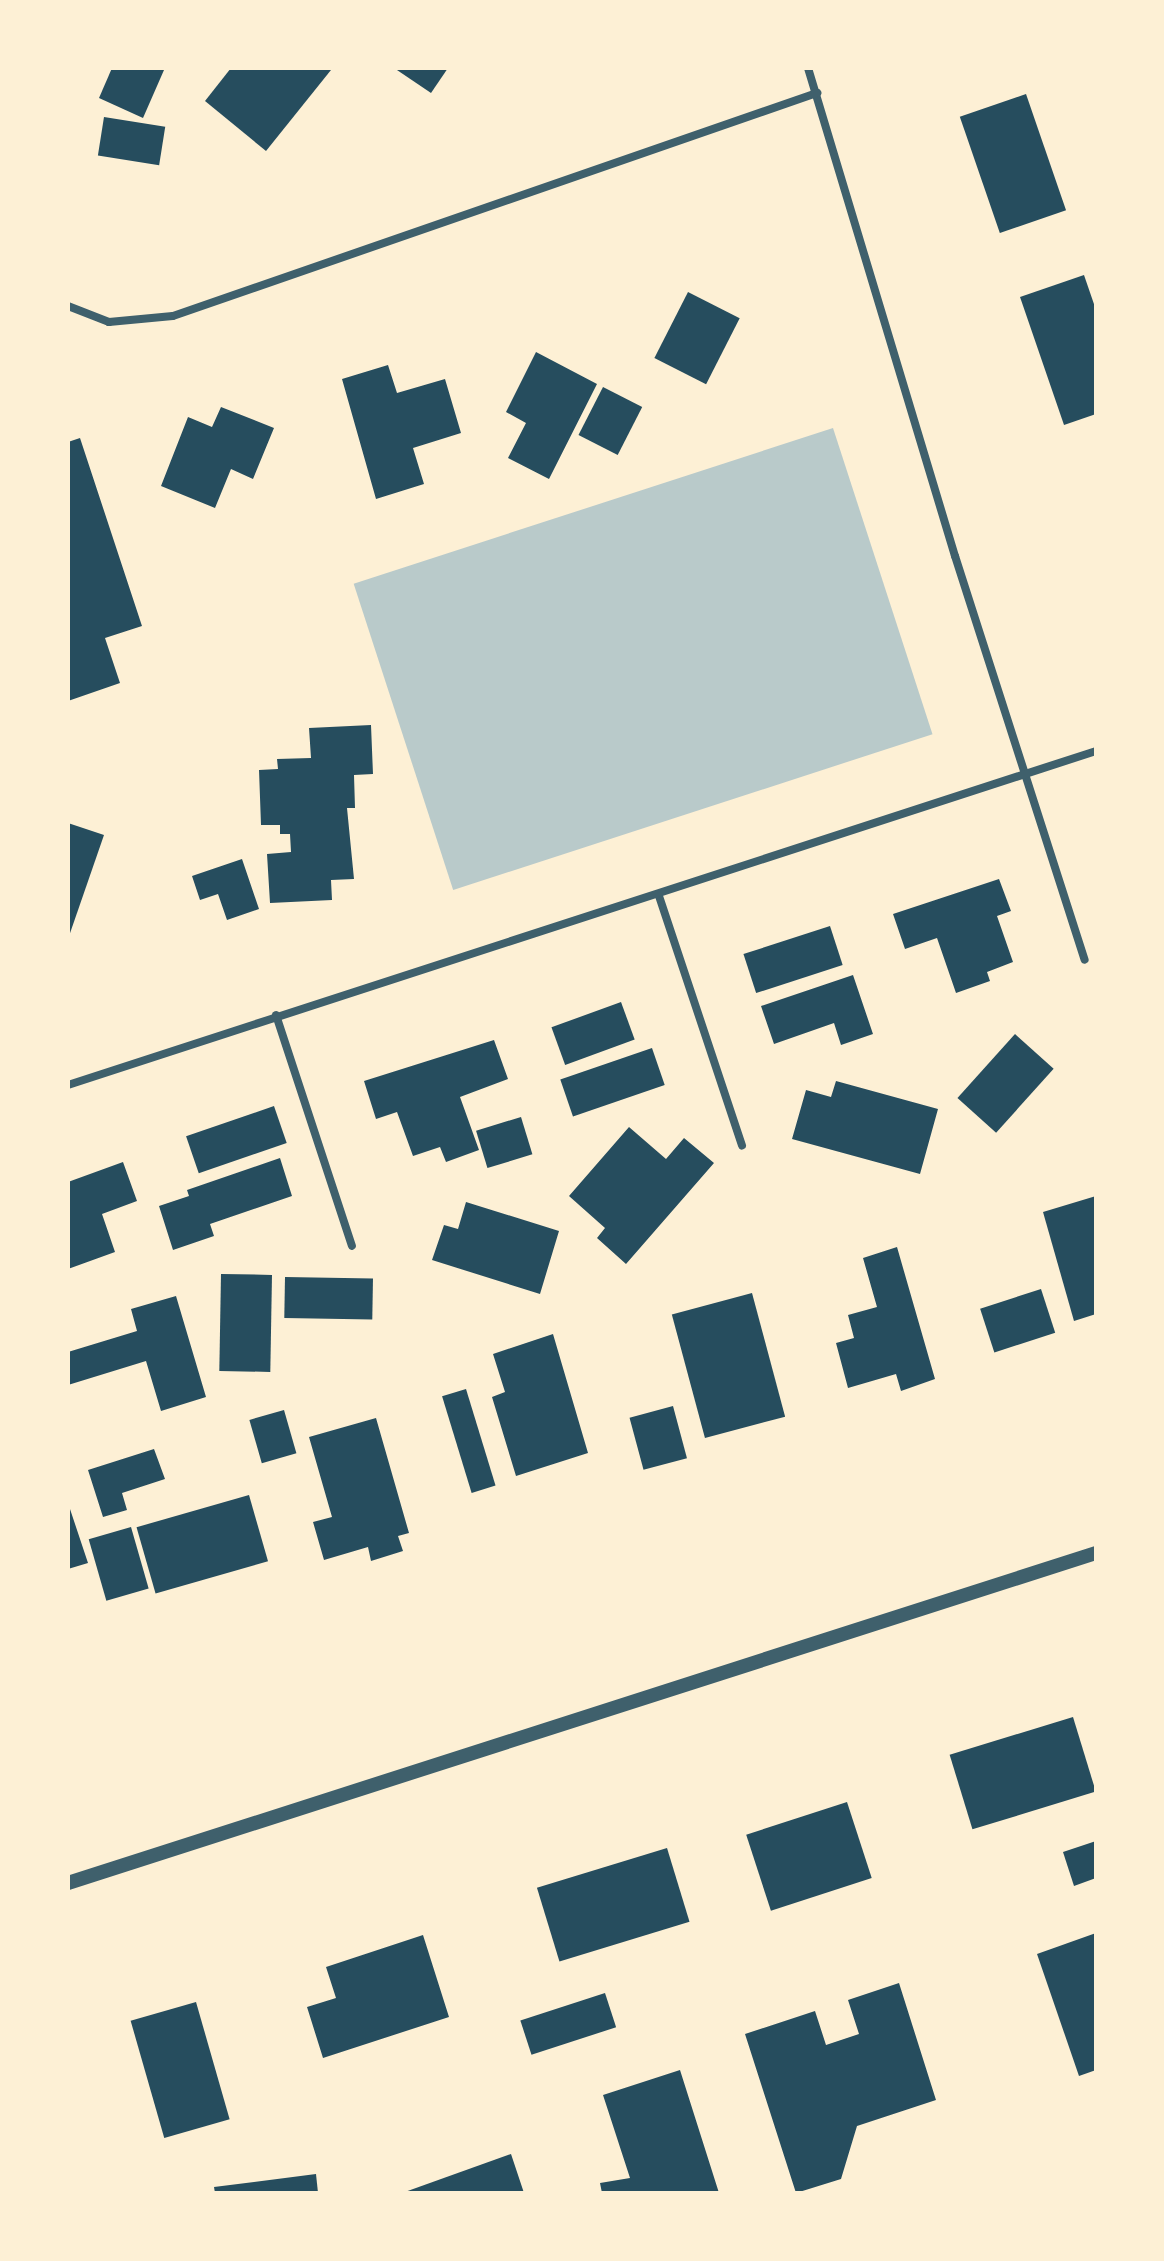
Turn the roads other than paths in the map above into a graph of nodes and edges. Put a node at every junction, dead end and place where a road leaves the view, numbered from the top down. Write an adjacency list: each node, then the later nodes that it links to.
1 (808, 68): 2 (street)
2 (817, 93): 3 (street); 5 (street)
3 (68, 306)
4 (1096, 751): 5 (street)
5 (1024, 775): 6 (street); 7 (street)
6 (659, 896): 8 (street); 10 (street)
7 (1085, 960)
8 (276, 1015): 9 (street); 11 (street)
9 (68, 1085)
10 (742, 1146)
11 (352, 1246)
12 (1096, 1553): 13 (street)
13 (68, 1883)

